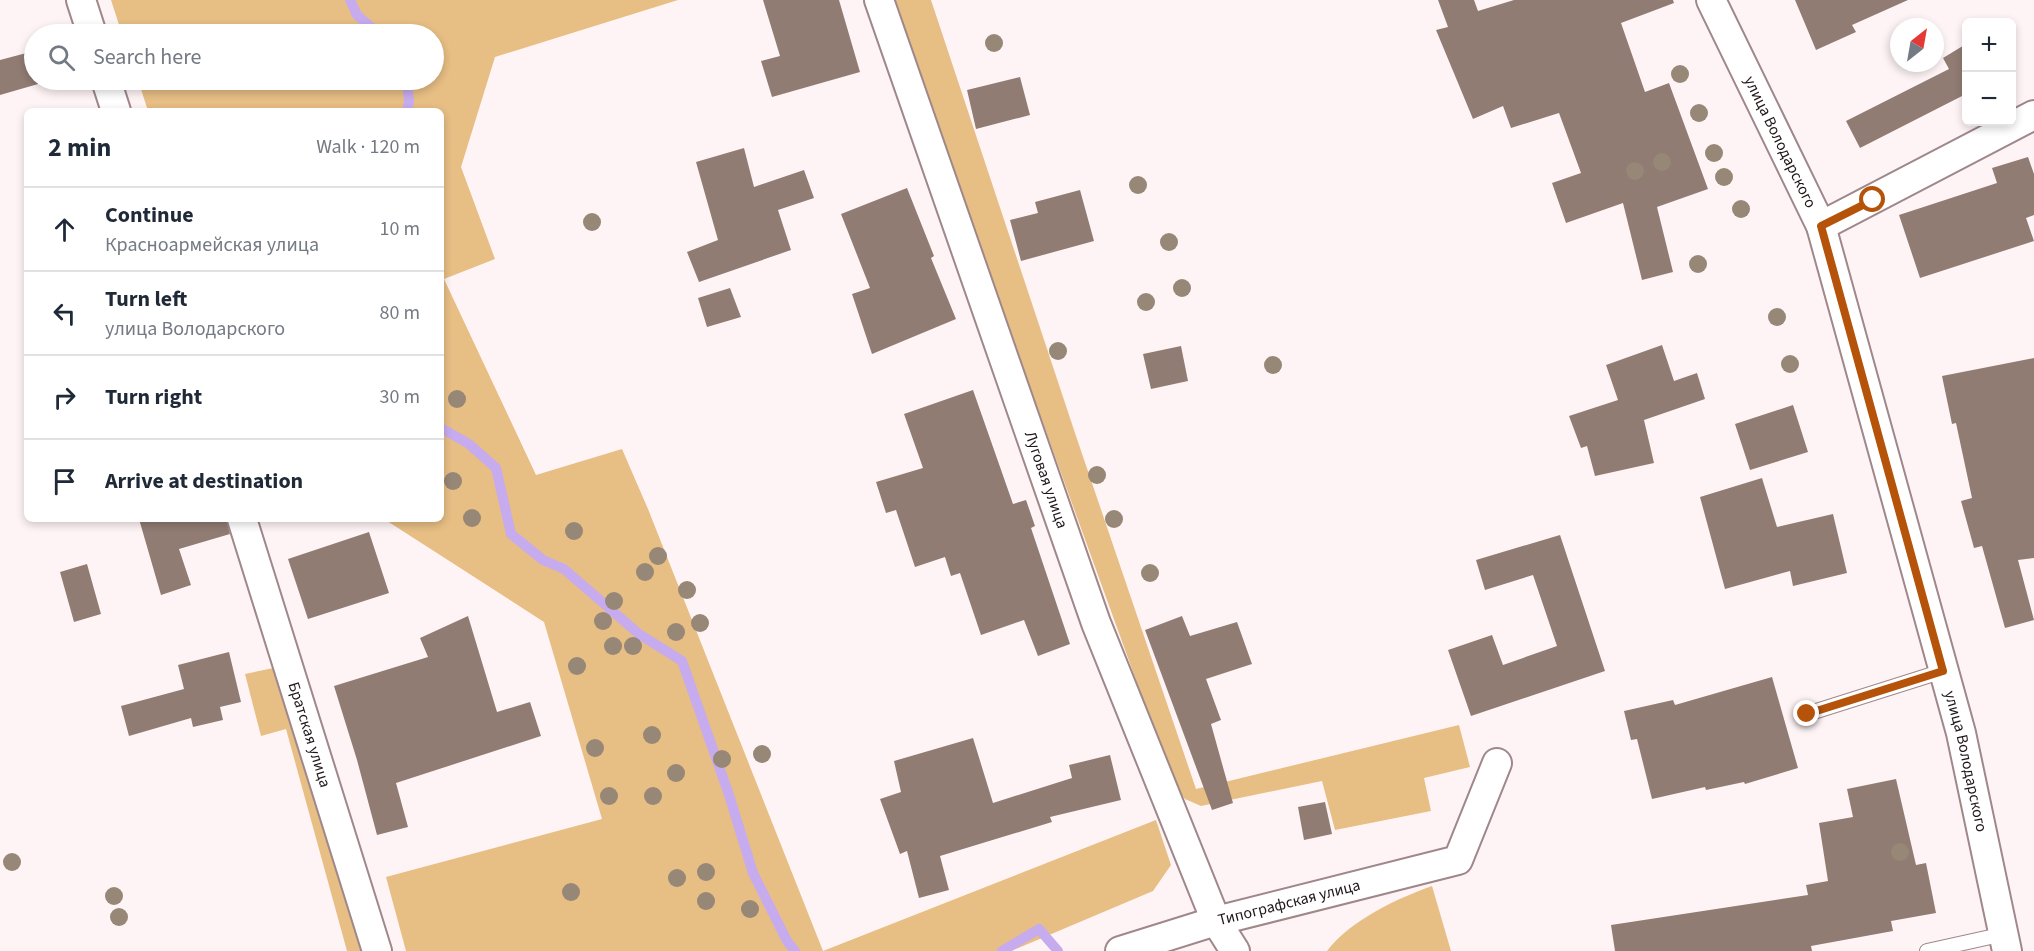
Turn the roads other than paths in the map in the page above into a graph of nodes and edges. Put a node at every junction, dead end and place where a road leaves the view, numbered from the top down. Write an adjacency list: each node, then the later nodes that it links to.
1 (81, 0): 4 (street)
2 (879, 0): 13 (street, Луговая улица)
3 (1712, 0): 8 (street, улица Володарского)
4 (89, 24)
5 (109, 90): 6 (street)
6 (115, 108)
7 (2034, 115): 8 (street)
8 (1821, 226): 10 (street, улица Володарского)
9 (243, 522): 15 (street, Братская улица)
10 (1943, 671): 11 (lane); 14 (street, улица Володарского)
11 (1807, 714)
12 (1497, 763): 13 (street, Типографская улица)
13 (1216, 921): 16 (street, Типографская улица); 17 (street, Луговая улица)
14 (2006, 942): 18 (lane)
15 (377, 951)
16 (1120, 951)
17 (1235, 951)
18 (1927, 951)

